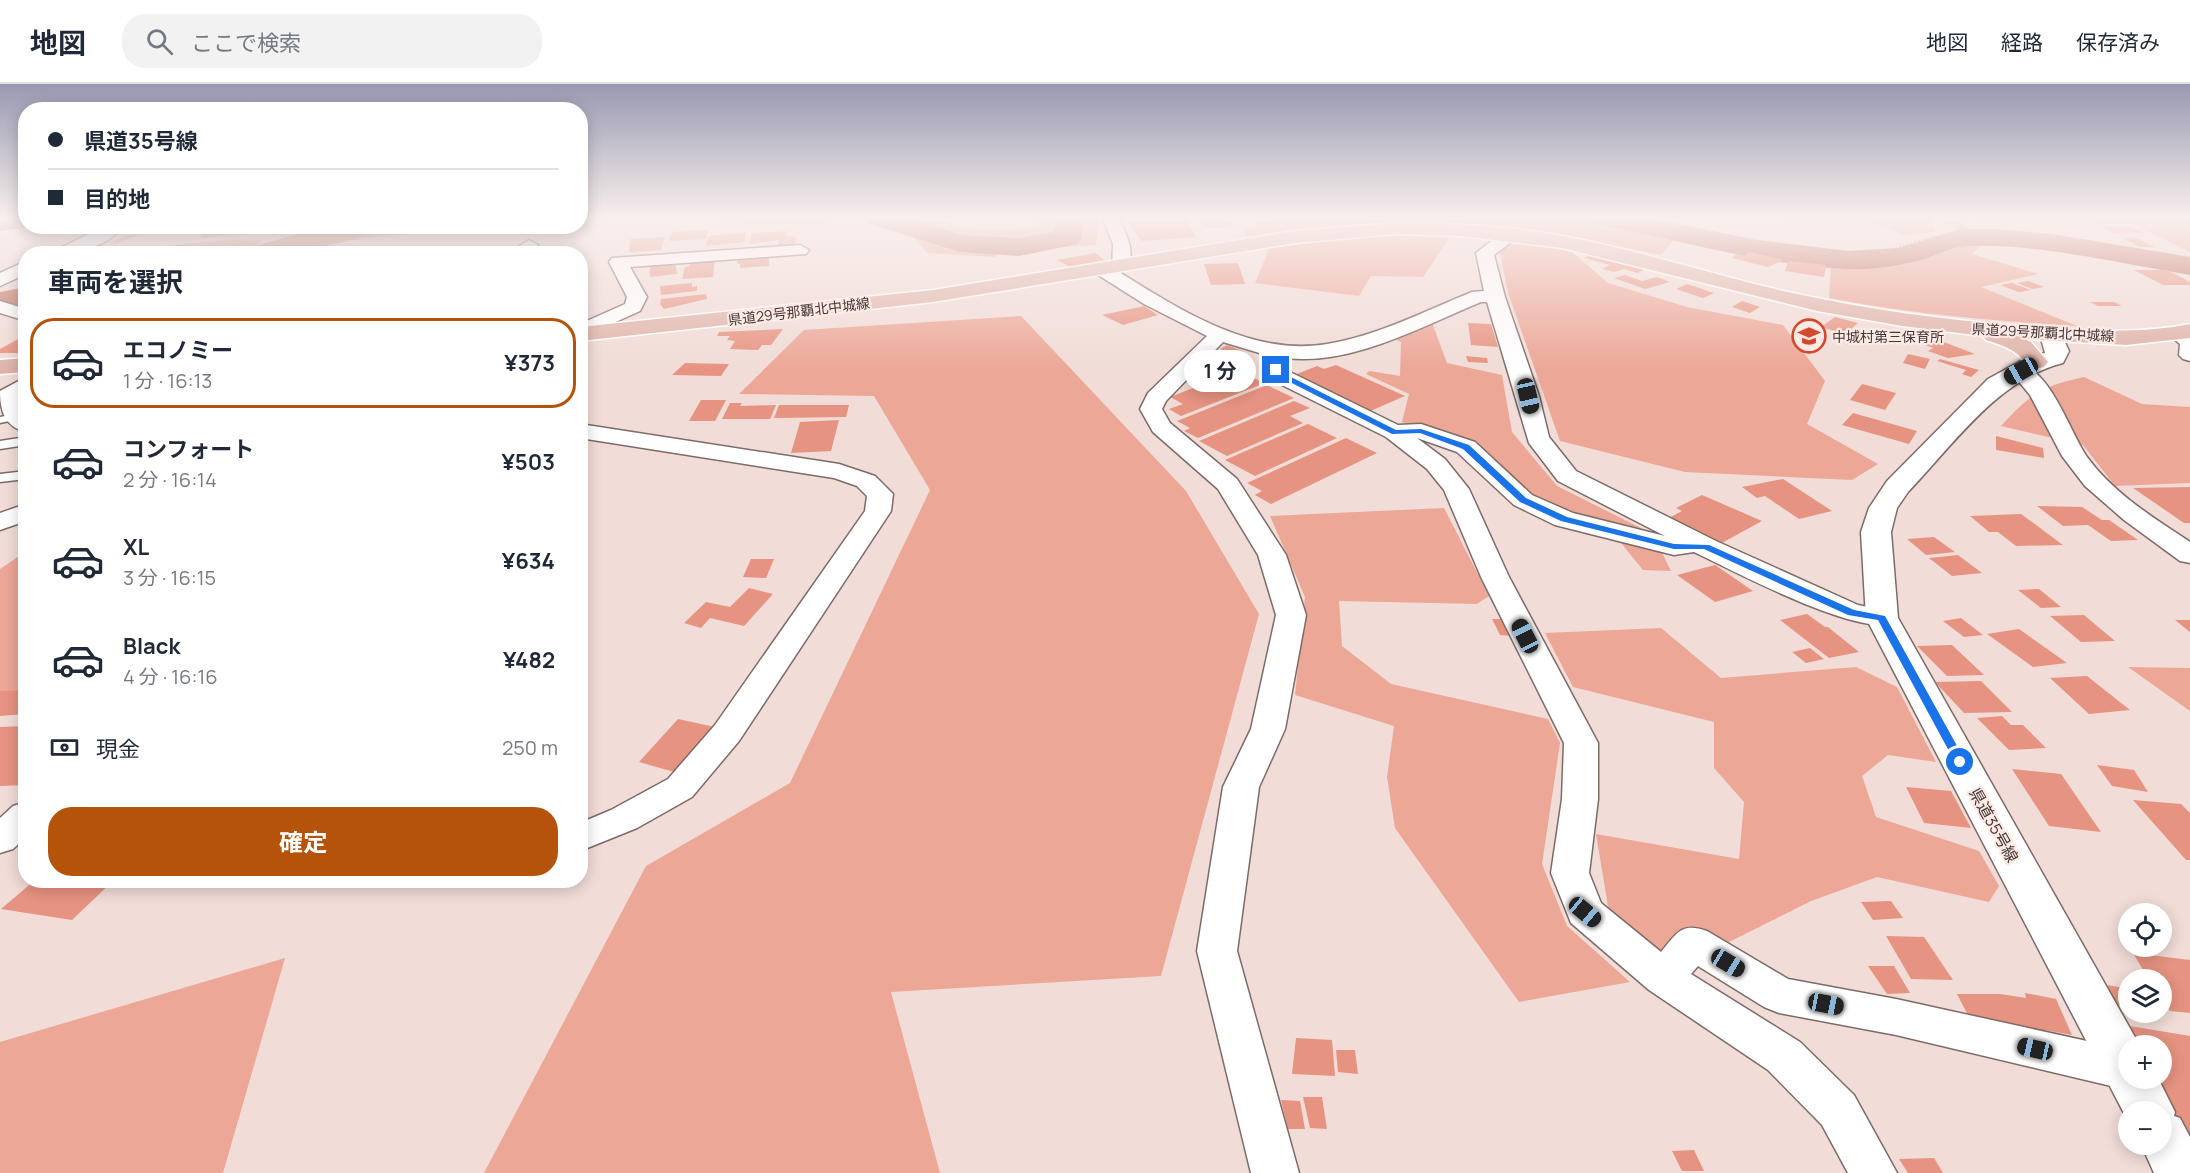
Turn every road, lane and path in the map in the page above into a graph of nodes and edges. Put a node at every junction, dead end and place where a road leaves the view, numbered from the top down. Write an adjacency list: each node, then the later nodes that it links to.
1 (621, 268): 10 (street)
2 (1110, 268): 11 (main road, 県道29号那覇北中城線); 13 (street)
3 (1488, 268): 7 (street)
4 (1672, 268): 15 (main road, 県道29号那覇北中城線)
5 (18, 270): 6 (street)
6 (0, 280)
7 (1495, 297): 14 (street); 29 (street)
8 (0, 307): 9 (street)
9 (18, 313)
10 (588, 329)
11 (588, 332)
12 (2184, 332): 15 (main road, 県道29号那覇北中城線); 16 (street)
13 (1219, 335): 14 (street); 39 (street)
14 (1277, 352): 22 (street)
15 (2036, 356): 30 (street); 31 (main road, 県道35号線)
16 (2190, 356)
17 (18, 366): 18 (main road)
18 (0, 367)
19 (18, 389): 20 (street)
20 (13, 421)
21 (588, 432): 33 (street)
22 (1394, 432): 29 (street); 35 (street)
23 (18, 443): 24 (lane)
24 (0, 446)
25 (18, 476): 26 (lane)
26 (0, 478)
27 (18, 515): 28 (street)
28 (0, 522)
29 (1706, 547): 31 (street)
30 (2190, 555)
31 (1882, 618): 36 (main road, 県道35号線)
32 (18, 823): 34 (street)
33 (588, 835)
34 (0, 839)
35 (1664, 978): 37 (street); 40 (street)
36 (2118, 1052)
37 (2118, 1068)
38 (2172, 1155): 41 (main road)
39 (1275, 1173)
40 (1874, 1173)
41 (2181, 1173)

